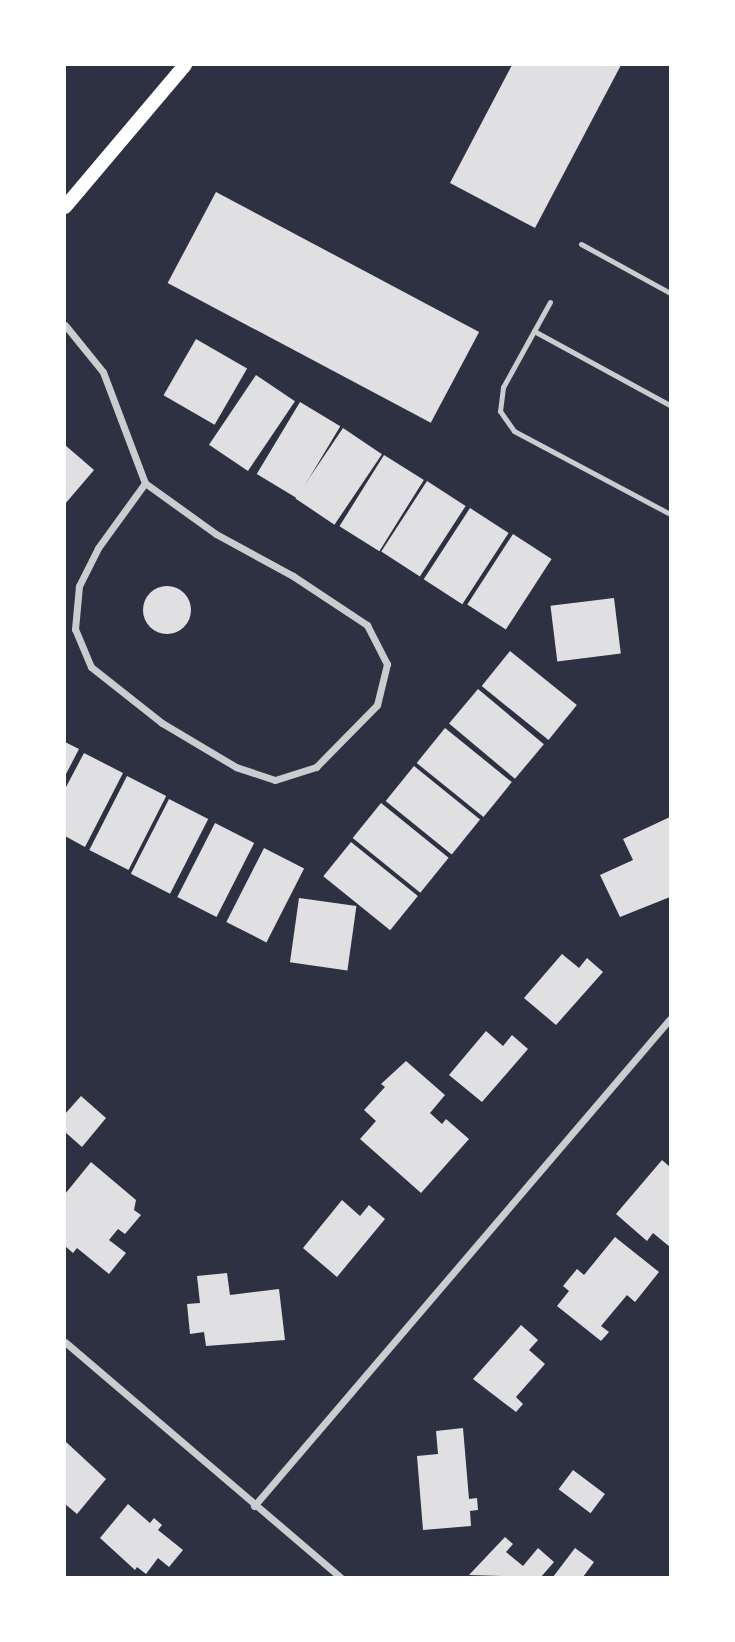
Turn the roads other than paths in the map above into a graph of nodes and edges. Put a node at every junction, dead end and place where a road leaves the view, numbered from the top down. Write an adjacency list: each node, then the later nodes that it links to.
1 (185, 65): 2 (main road)
2 (65, 207)
3 (581, 244): 4 (lane)
4 (670, 293)
5 (550, 302): 7 (lane)
6 (65, 325): 9 (street)
7 (534, 331): 8 (lane); 10 (lane)
8 (670, 405)
9 (145, 483): 9 (street)
10 (670, 514)
11 (670, 1019): 13 (street)
12 (65, 1342): 13 (street)
13 (254, 1506): 14 (street)
14 (340, 1577)

